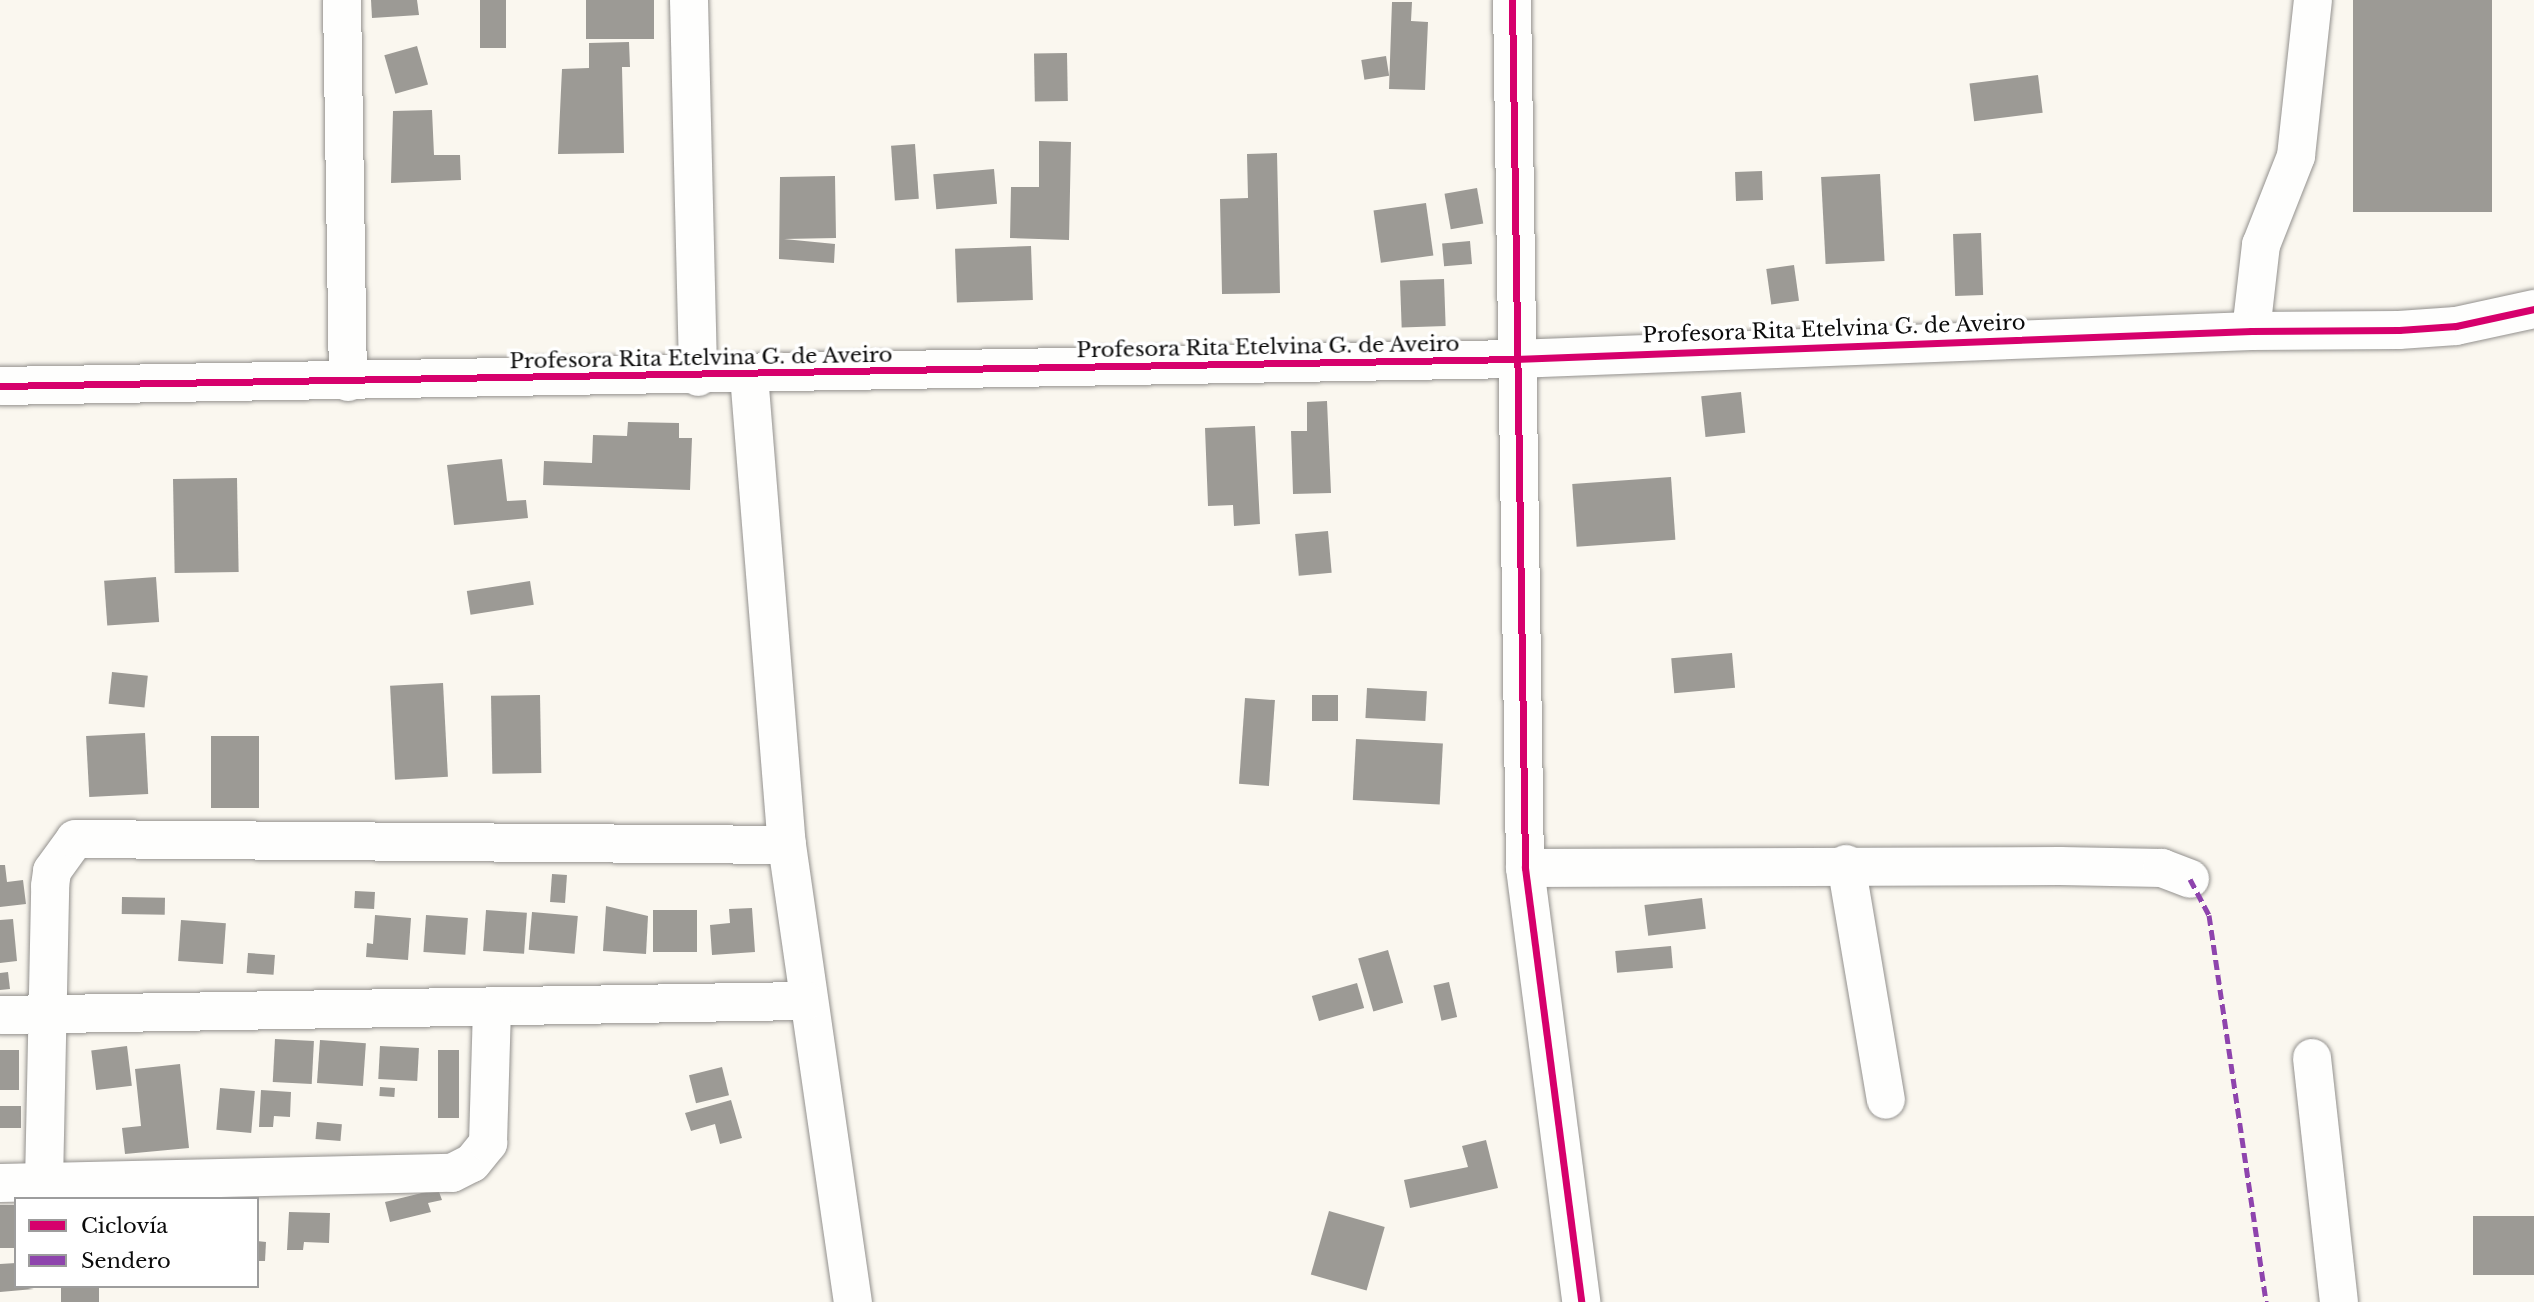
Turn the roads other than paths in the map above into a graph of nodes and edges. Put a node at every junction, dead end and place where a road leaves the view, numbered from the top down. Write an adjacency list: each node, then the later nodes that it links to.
1 (342, 0): 10 (street)
2 (689, 0): 9 (street)
3 (1512, 0): 7 (street)
4 (2313, 0): 6 (street)
5 (2534, 309): 6 (street, Profesora Rita Etelvina G. de Aveiro)
6 (2250, 331): 7 (street, Profesora Rita Etelvina G. de Aveiro)
7 (1515, 359): 8 (street, Profesora Rita Etelvina G. de Aveiro); 14 (street)
8 (749, 375): 9 (street, Profesora Rita Etelvina G. de Aveiro); 12 (street)
9 (698, 377): 10 (street, Profesora Rita Etelvina G. de Aveiro)
10 (348, 382): 11 (street, Profesora Rita Etelvina G. de Aveiro)
11 (0, 386)
12 (787, 845): 16 (street); 18 (street)
13 (1846, 864): 14 (street); 15 (street); 21 (street)
14 (1525, 868): 25 (street)
15 (2190, 879)
16 (806, 1001): 17 (street); 24 (street)
17 (492, 1006): 18 (street); 23 (street)
18 (47, 1014): 19 (street); 23 (street)
19 (0, 1015)
20 (2312, 1058): 26 (street)
21 (1886, 1100)
22 (0, 1183): 23 (street)
23 (44, 1183)
24 (853, 1302)
25 (1581, 1302)
26 (2339, 1302)

